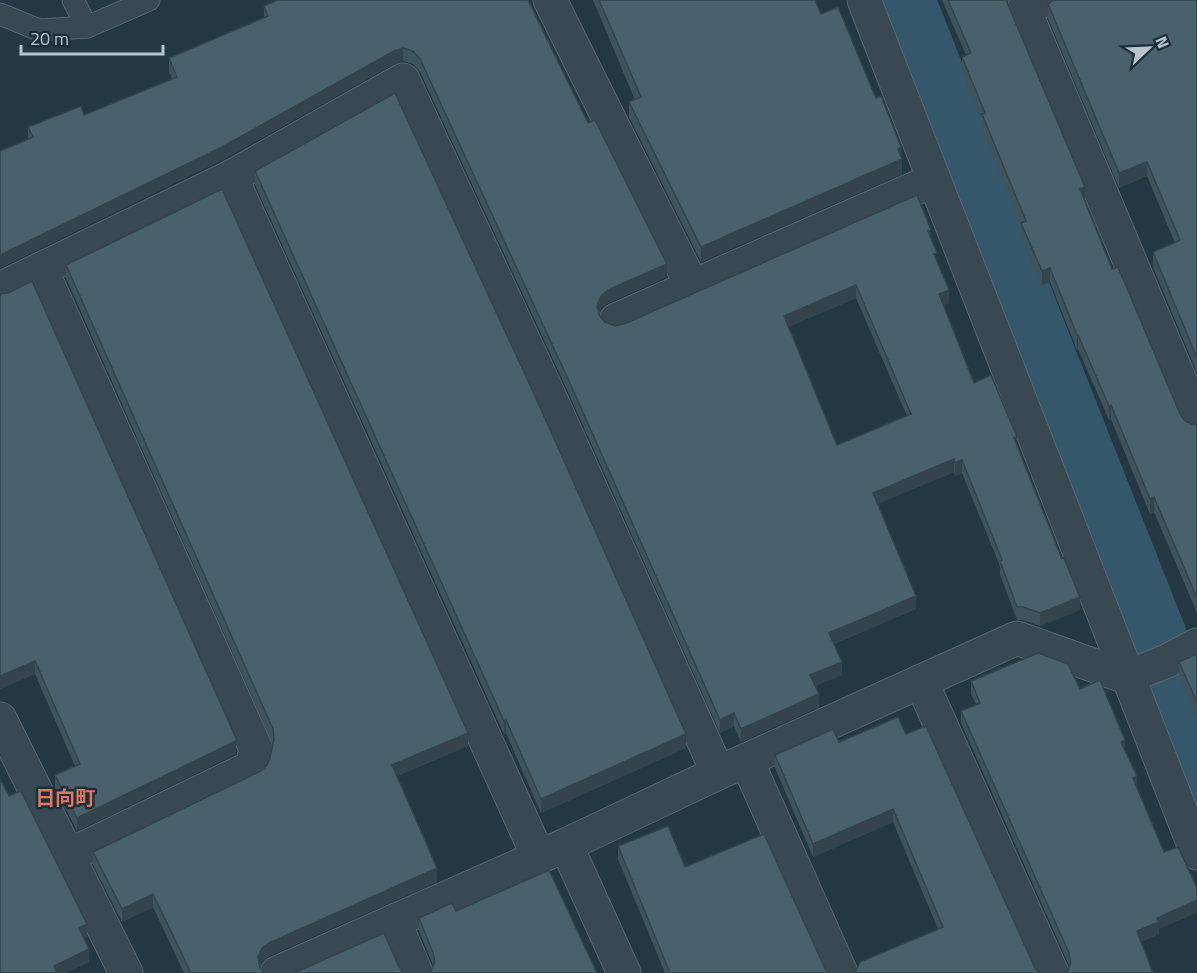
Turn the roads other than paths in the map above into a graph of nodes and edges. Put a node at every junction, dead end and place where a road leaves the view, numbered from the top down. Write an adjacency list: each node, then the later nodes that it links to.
1 (73, 0): 7 (lane)
2 (149, 0): 7 (lane)
3 (550, 0): 11 (street)
4 (864, 0): 9 (street)
5 (1044, 0): 14 (street)
6 (0, 14): 7 (lane)
7 (87, 27)
8 (231, 177): 10 (street); 19 (street); 21 (street)
9 (934, 180): 11 (street); 16 (street)
10 (41, 269): 12 (street); 22 (street)
11 (692, 286): 13 (street)
12 (0, 289)
13 (616, 320)
14 (1197, 421)
15 (1197, 645): 16 (street)
16 (1146, 670): 17 (street); 20 (street)
17 (921, 681): 19 (street); 29 (street)
18 (0, 719): 22 (street)
19 (733, 767): 21 (street); 28 (street)
20 (1196, 845)
21 (553, 851): 23 (street); 27 (street)
22 (68, 856): 24 (street)
23 (394, 921): 25 (street); 26 (street)
24 (126, 973)
25 (277, 973)
26 (416, 973)
27 (624, 973)
28 (842, 973)
29 (1052, 973)

